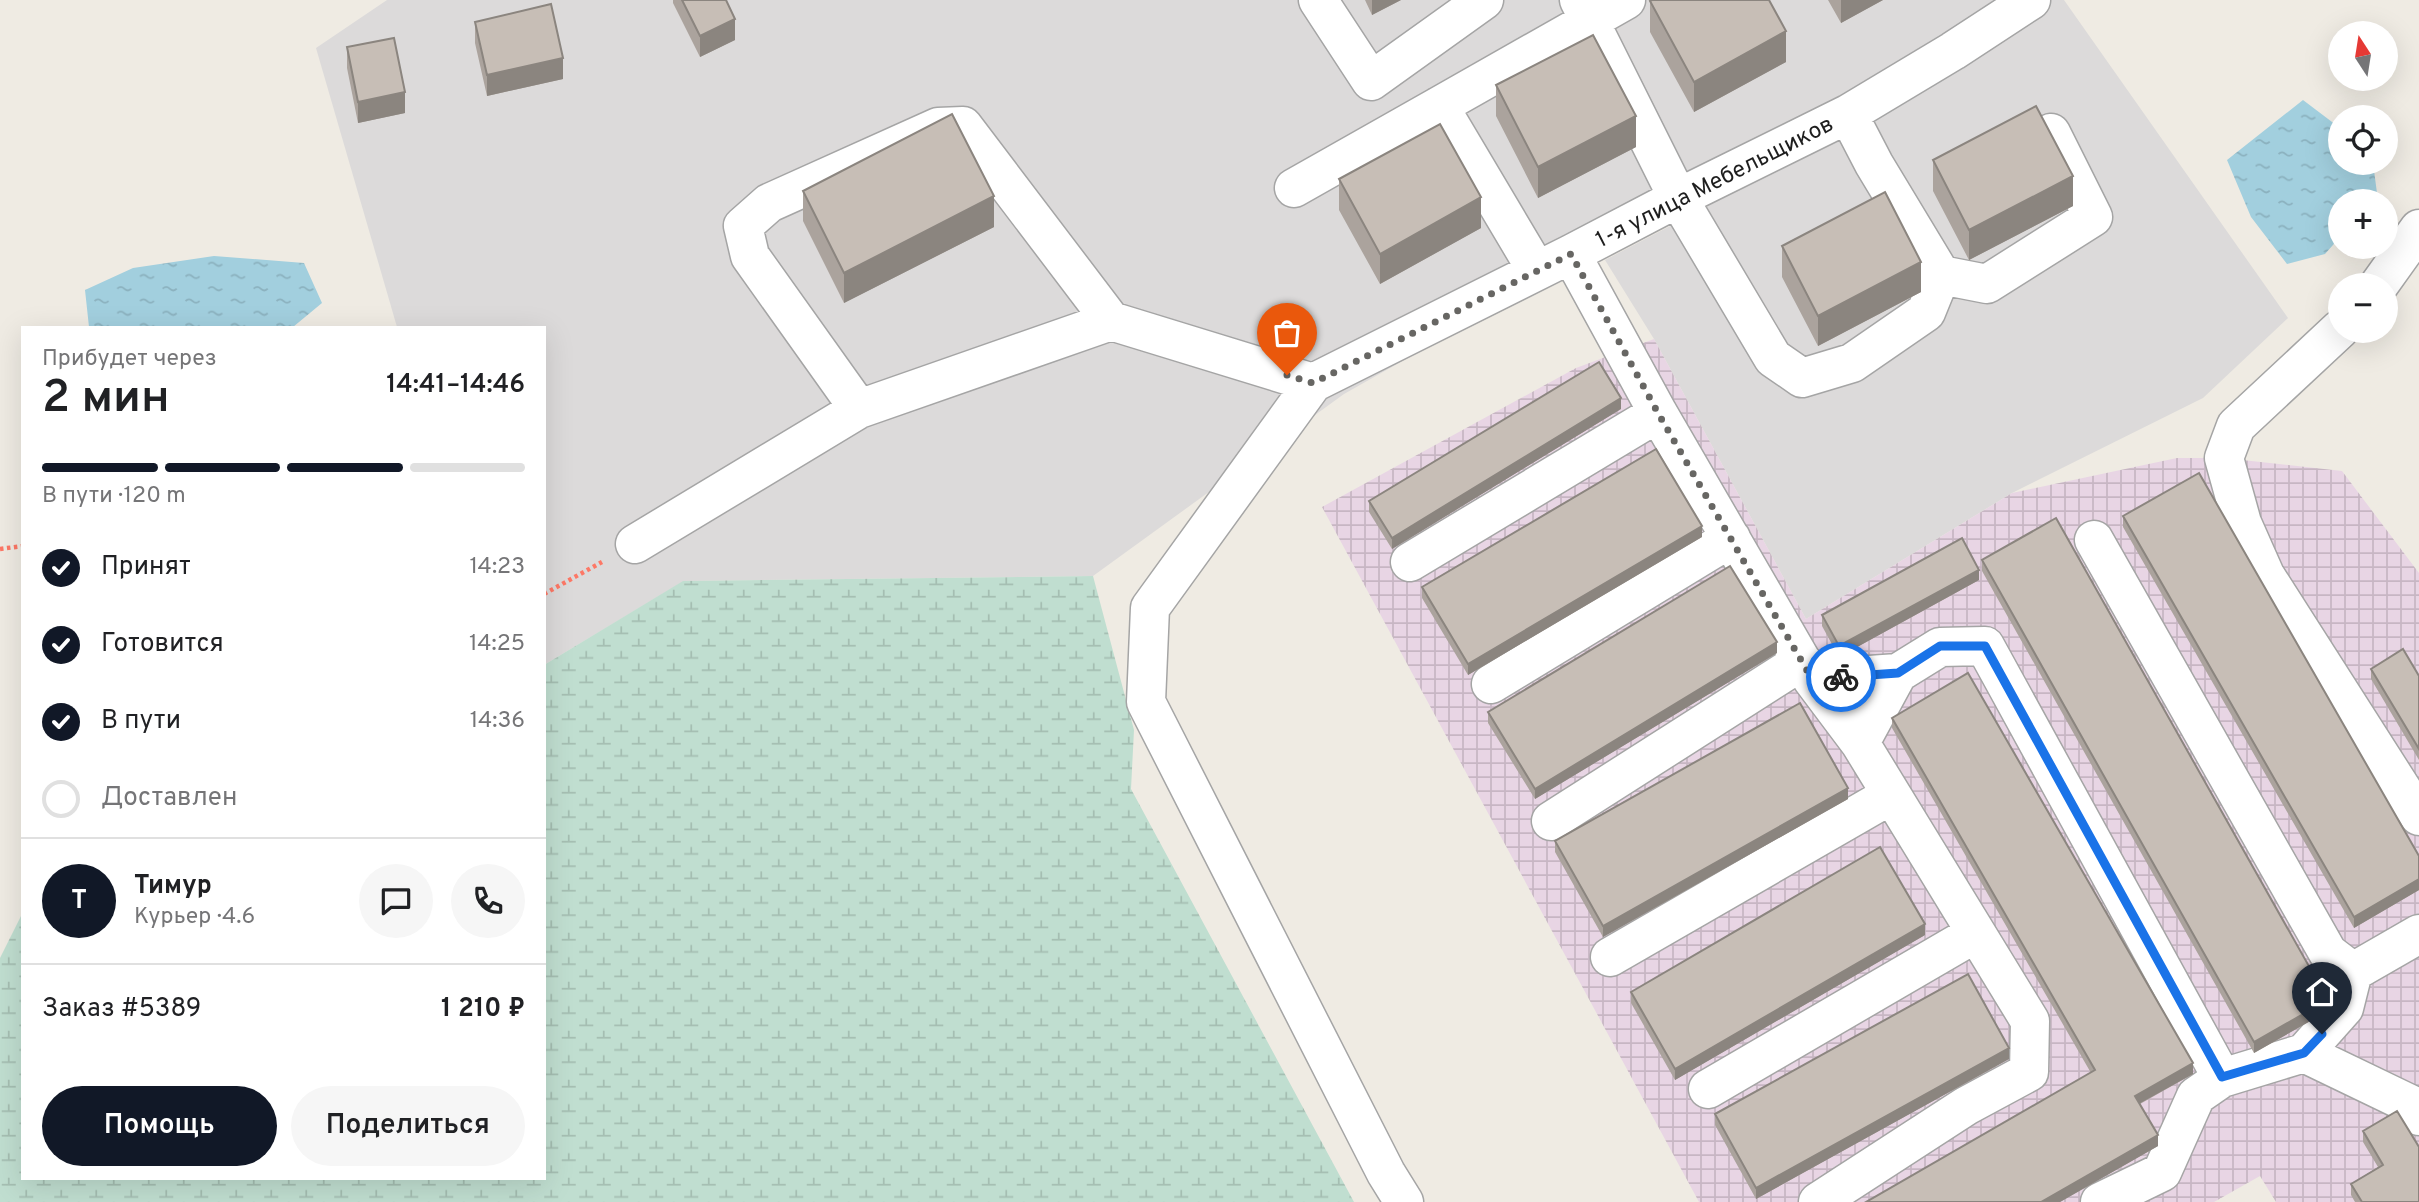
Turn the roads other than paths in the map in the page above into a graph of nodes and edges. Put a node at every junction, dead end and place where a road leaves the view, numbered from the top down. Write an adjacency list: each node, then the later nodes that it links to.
1 (1318, 0): 2 (street)
2 (1484, 0)
3 (1626, 0): 5 (street)
4 (2031, 0): 6 (street, 1-я улица Мебельщиков)
5 (1585, 11): 7 (street); 11 (street)
6 (1988, 12): 8 (street, 1-я улица Мебельщиков)
7 (1439, 106): 10 (street); 14 (street)
8 (1847, 114): 11 (street, 1-я улица Мебельщиков); 16 (street)
9 (2051, 133): 16 (street)
10 (1294, 188)
11 (1678, 198): 13 (street, 1-я улица Мебельщиков); 16 (street)
12 (2419, 229): 15 (street)
13 (1571, 254): 14 (street, 1-я улица Мебельщиков); 21 (street)
14 (1537, 271): 19 (street, 1-я улица Мебельщиков)
15 (2388, 273)
16 (1941, 275)
17 (1111, 321): 19 (street); 20 (street); 20 (street)
18 (2328, 340): 31 (street)
19 (1313, 383): 41 (street)
20 (859, 409): 24 (street)
21 (1658, 413): 22 (street); 25 (street)
22 (1731, 538): 26 (street); 28 (street)
23 (2094, 540): 36 (street)
24 (635, 544)
25 (1410, 562)
26 (1807, 670): 27 (street); 29 (street); 32 (street)
27 (1898, 673): 29 (street); 38 (street)
28 (1491, 684)
29 (1860, 743): 30 (street)
30 (1891, 795): 33 (street); 35 (street)
31 (2419, 816)
32 (1551, 821)
33 (1976, 933): 39 (street); 42 (street)
34 (2419, 934): 36 (street)
35 (1610, 957)
36 (2353, 972): 37 (street)
37 (2304, 1053): 38 (street); 40 (street)
38 (2222, 1077): 43 (street)
39 (1708, 1088)
40 (2419, 1116)
41 (1404, 1202)
42 (1818, 1202)
43 (2099, 1202)

